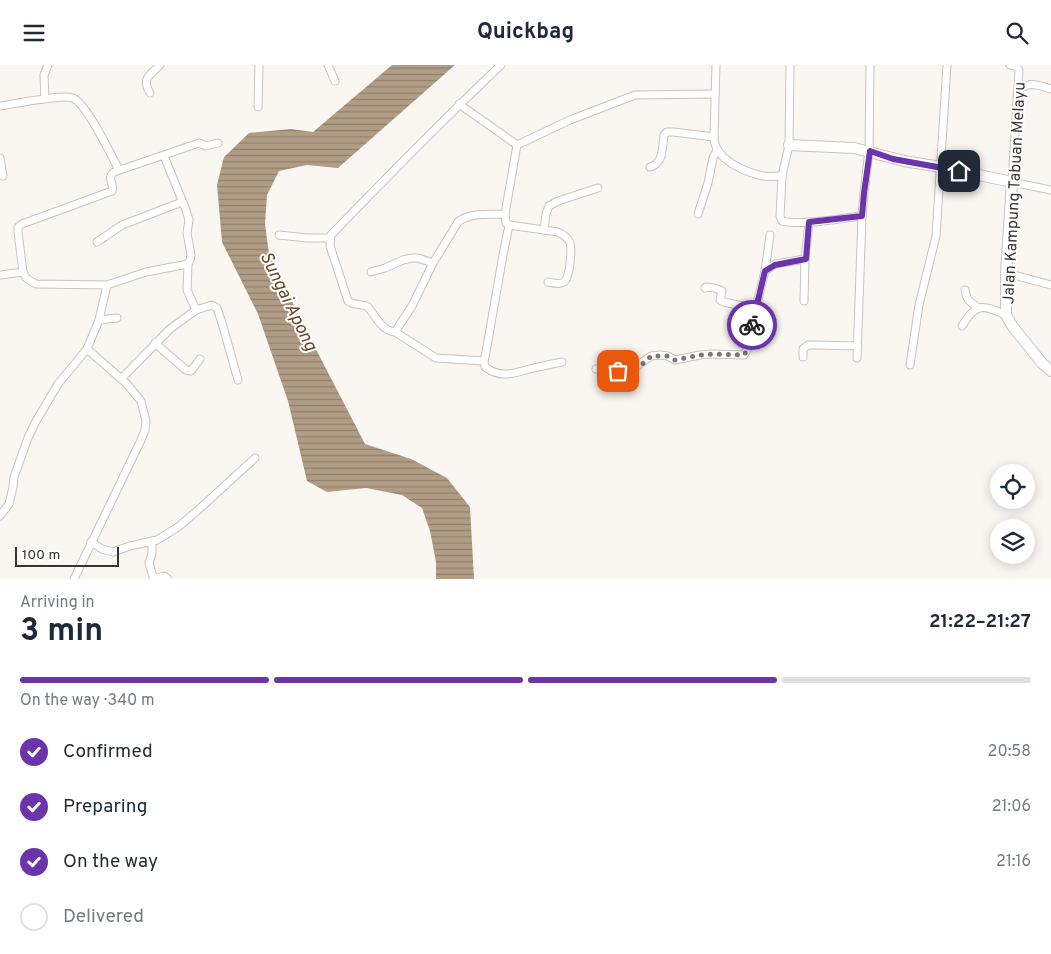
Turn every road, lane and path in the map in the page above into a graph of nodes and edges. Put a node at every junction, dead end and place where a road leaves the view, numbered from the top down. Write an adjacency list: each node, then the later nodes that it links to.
1 (48, 65): 16 (street)
2 (160, 65): 14 (street)
3 (259, 65): 19 (street)
4 (328, 65): 11 (street)
5 (501, 65): 17 (street)
6 (716, 65): 15 (street)
7 (790, 65): 23 (street)
8 (870, 65): 25 (street)
9 (946, 65): 29 (street)
10 (1010, 65): 12 (street, Jalan Kampung Tabuan Melayu)
11 (335, 81)
12 (1019, 89): 13 (street); 33 (street, Jalan Kampung Tabuan Melayu)
13 (1051, 89)
14 (150, 93)
15 (714, 94): 20 (street); 22 (street)
16 (45, 99): 18 (street); 30 (street)
17 (459, 104): 22 (street); 45 (street)
18 (0, 106)
19 (258, 107)
20 (714, 137): 24 (street); 28 (street)
21 (218, 143): 26 (street)
22 (517, 145): 37 (street)
23 (789, 145): 25 (street); 32 (street)
24 (717, 150): 32 (street); 38 (street)
25 (870, 151): 29 (street); 39 (street)
26 (164, 156): 30 (street); 36 (street)
27 (0, 158): 31 (street)
28 (650, 167)
29 (941, 167): 33 (street); 77 (street)
30 (120, 170): 51 (street)
31 (3, 176)
32 (782, 176): 40 (street)
33 (1012, 182): 35 (street); 53 (street, Jalan Kampung Tabuan Melayu)
34 (598, 188): 42 (street)
35 (1051, 190)
36 (182, 202): 46 (street); 49 (street)
37 (505, 214): 41 (street); 48 (street)
38 (698, 214)
39 (862, 216): 40 (street); 70 (street)
40 (809, 222): 47 (street)
41 (509, 225): 42 (street); 75 (street)
42 (544, 229): 55 (street)
43 (279, 235): 45 (street)
44 (770, 235): 50 (street)
45 (330, 239): 68 (street)
46 (96, 242)
47 (806, 259): 50 (street); 60 (street)
48 (433, 263): 52 (street); 68 (street)
49 (188, 264): 56 (street); 63 (street)
50 (765, 271): 62 (street)
51 (23, 272): 54 (street); 56 (street)
52 (371, 272)
53 (1006, 273): 57 (street); 64 (street, Jalan Kampung Tabuan Melayu)
54 (0, 275)
55 (548, 282)
56 (107, 285): 66 (street)
57 (1051, 285)
58 (705, 288): 62 (street)
59 (965, 290): 61 (street)
60 (804, 301)
61 (979, 308): 64 (street); 67 (street)
62 (756, 309): 78 (street)
63 (196, 310): 69 (street); 81 (street)
64 (1006, 315): 79 (street, Jalan Kampung Tabuan Melayu)
65 (117, 318): 66 (street)
66 (99, 320): 71 (street)
67 (962, 326)
68 (396, 332): 75 (street)
69 (155, 343): 74 (street); 80 (street)
70 (858, 346): 72 (street); 73 (street)
71 (87, 349): 80 (street); 83 (street)
72 (803, 357)
73 (857, 358)
74 (200, 359)
75 (484, 361): 76 (street)
76 (562, 363)
77 (910, 365)
78 (596, 369)
79 (1051, 371)
80 (121, 379): 85 (street)
81 (238, 380)
82 (255, 458): 84 (street)
83 (0, 515)
84 (152, 541): 85 (street); 87 (street)
85 (91, 542): 86 (street)
86 (74, 579)
87 (168, 579)

